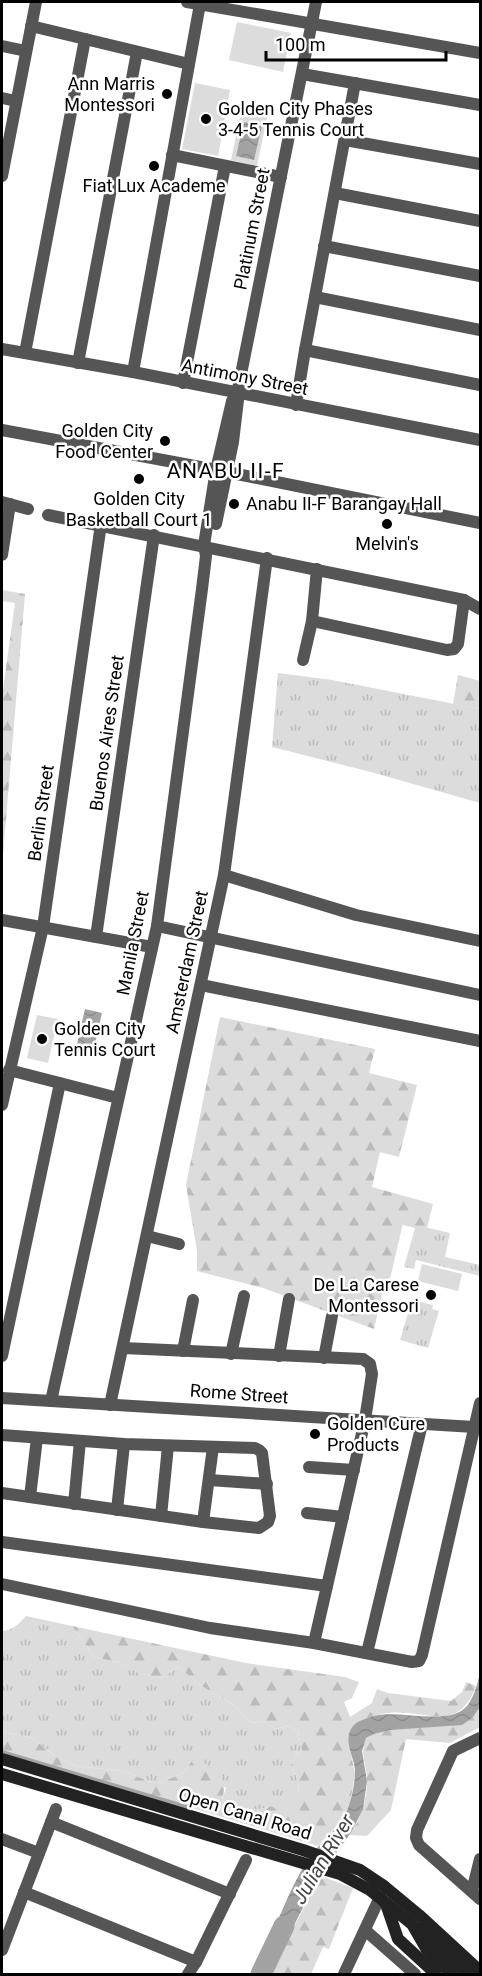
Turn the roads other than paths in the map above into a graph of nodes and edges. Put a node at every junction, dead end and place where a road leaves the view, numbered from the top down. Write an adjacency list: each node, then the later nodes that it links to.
1 (36, 2): 6 (street)
2 (187, 2): 4 (street)
3 (316, 2): 5 (street, Platinum Street)
4 (200, 4): 5 (street); 12 (street)
5 (312, 24): 11 (street); 13 (street, Platinum Street)
6 (31, 26): 7 (street); 9 (street)
7 (85, 39): 10 (street); 33 (street)
8 (2, 46): 9 (street)
9 (26, 51): 16 (street)
10 (138, 52): 12 (street); 34 (street)
11 (480, 53)
12 (189, 64): 20 (street)
13 (302, 74): 14 (street); 24 (street, Platinum Street)
14 (356, 83): 17 (street); 18 (street)
15 (2, 98): 16 (street)
16 (16, 101): 19 (street)
17 (480, 105)
18 (345, 140): 21 (street); 25 (street)
19 (4, 145): 23 (street)
20 (172, 155): 22 (street); 35 (street)
21 (480, 164)
22 (225, 166): 24 (street); 36 (street)
23 (2, 176)
24 (280, 177): 38 (street, Platinum Street)
25 (334, 193): 26 (street); 27 (street)
26 (480, 220)
27 (324, 246): 28 (street); 29 (street)
28 (480, 276)
29 (315, 297): 30 (street); 32 (street)
30 (480, 330)
31 (2, 349): 33 (street, Antimony Street)
32 (305, 350): 37 (street); 39 (street)
33 (25, 353): 34 (street, Antimony Street)
34 (78, 363): 35 (street, Antimony Street)
35 (133, 372): 36 (street, Antimony Street)
36 (183, 383): 38 (street, Antimony Street)
37 (480, 385)
38 (237, 394): 39 (street, Antimony Street); 42 (street, Platinum Street)
39 (296, 405): 41 (street, Antimony Street)
40 (2, 430): 42 (street)
41 (480, 440)
42 (222, 471): 47 (street); 49 (street, Manila Street)
43 (6, 503): 44 (street); 50 (street)
44 (28, 509)
45 (48, 514): 46 (street)
46 (101, 524): 48 (street); 60 (street, Berlin Street)
47 (480, 524)
48 (154, 535): 49 (street); 61 (street, Buenos Aires Street)
49 (207, 550): 51 (street); 59 (street, Manila Street)
50 (2, 555)
51 (267, 558): 52 (street); 57 (street, Amsterdam Street)
52 (317, 569): 53 (street); 55 (street)
53 (464, 600): 54 (street); 55 (street)
54 (480, 609)
55 (312, 621): 56 (street)
56 (303, 660)
57 (224, 875): 62 (street, Amsterdam Street); 63 (street)
58 (2, 920): 60 (street)
59 (157, 926): 62 (street); 64 (street, Manila Street)
60 (43, 927): 61 (street); 68 (street, Berlin Street)
61 (96, 937): 64 (street)
62 (211, 939): 65 (street, Amsterdam Street); 66 (street)
63 (480, 941)
64 (152, 947): 70 (street, Manila Street)
65 (201, 985): 67 (street); 72 (street, Amsterdam Street)
66 (480, 995)
67 (480, 1041)
68 (9, 1070): 69 (street); 71 (street, Berlin Street)
69 (60, 1083): 70 (street); 81 (street)
70 (118, 1098): 85 (street, Manila Street)
71 (2, 1105)
72 (147, 1236): 73 (street); 78 (street, Amsterdam Street)
73 (179, 1244)
74 (244, 1296): 80 (street)
75 (290, 1299): 82 (street)
76 (193, 1300): 79 (street)
77 (332, 1316): 83 (street)
78 (123, 1348): 79 (street); 87 (street, Amsterdam Street)
79 (183, 1351): 80 (street)
80 (231, 1354): 82 (street)
81 (2, 1356)
82 (279, 1356): 83 (street)
83 (324, 1358): 88 (street)
84 (2, 1398): 85 (street, Rome Street)
85 (51, 1401): 87 (street, Rome Street)
86 (480, 1403): 90 (street)
87 (110, 1405): 88 (street, Rome Street)
88 (365, 1420): 89 (street, Rome Street); 98 (street)
89 (422, 1424): 90 (street, Rome Street); 113 (street)
90 (474, 1427): 113 (street)
91 (2, 1435): 92 (street)
92 (37, 1438): 93 (street); 102 (street)
93 (80, 1441): 94 (street); 103 (street)
94 (124, 1444): 95 (street); 104 (street)
95 (168, 1446): 96 (street); 106 (street)
96 (213, 1447): 99 (street); 100 (street)
97 (309, 1467): 98 (street)
98 (354, 1470): 107 (street)
99 (209, 1479): 100 (street); 108 (street)
100 (267, 1485): 108 (street)
101 (2, 1493): 102 (street)
102 (30, 1497): 103 (street)
103 (74, 1503): 104 (street)
104 (117, 1510): 106 (street)
105 (307, 1513): 107 (street)
106 (161, 1516): 108 (street)
107 (343, 1516): 111 (street)
108 (203, 1522)
109 (2, 1542): 111 (street)
110 (2, 1584): 112 (street)
111 (327, 1586): 112 (street)
112 (314, 1643): 113 (street)
113 (367, 1653)
114 (480, 1738): 127 (street)
115 (2, 1759): 121 (main road, Open Canal Road)
116 (2, 1774): 121 (main road, Open Canal Road)
117 (56, 1809): 118 (street)
118 (51, 1822): 120 (street); 126 (street)
119 (2, 1839): 120 (street)
120 (39, 1853): 125 (street)
121 (302, 1856): 124 (main road, Open Canal Road)
122 (480, 1859): 127 (street)
123 (246, 1860): 126 (street)
124 (342, 1869): 128 (main road); 129 (main road, Open Canal Road)
125 (24, 1892): 131 (street); 132 (street)
126 (230, 1894): 132 (street)
127 (476, 1895)
128 (383, 1900): 130 (street); 137 (main road); 138 (main road)
129 (415, 1911): 133 (main road, Open Canal Road); 139 (main road)
130 (365, 1930): 135 (street); 136 (street)
131 (2, 1950)
132 (196, 1962): 134 (street)
133 (480, 1971)
134 (188, 1974)
135 (344, 1974)
136 (415, 1974)
137 (436, 1974)
138 (452, 1974)
139 (468, 1974)

